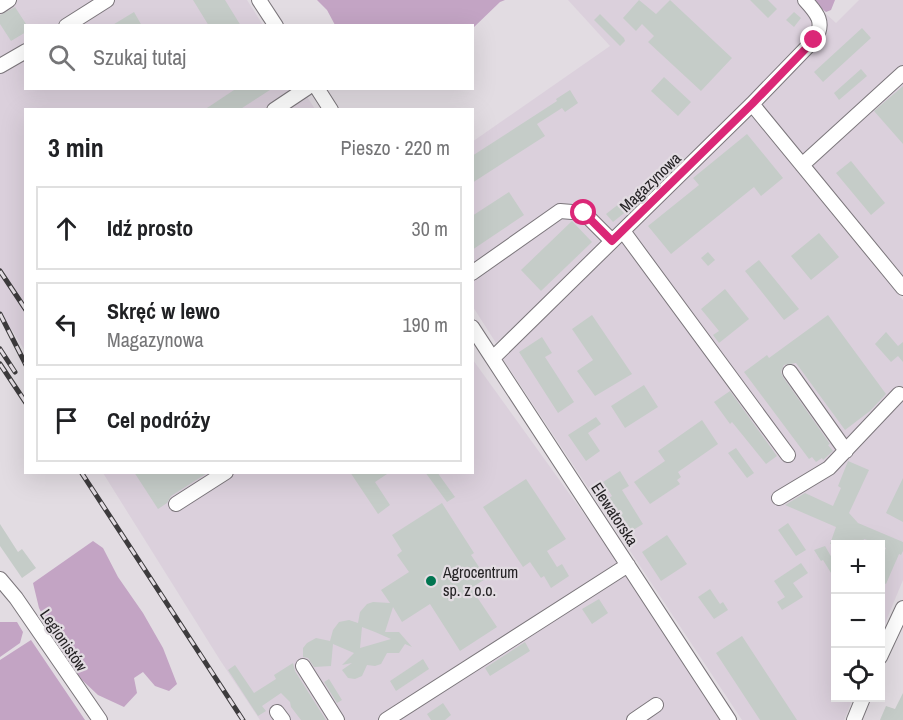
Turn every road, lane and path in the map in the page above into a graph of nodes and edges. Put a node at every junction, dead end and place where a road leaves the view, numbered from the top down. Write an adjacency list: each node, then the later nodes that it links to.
1 (9, 0): 5 (street)
2 (107, 0): 6 (street)
3 (259, 0): 7 (street)
4 (805, 0): 13 (street, Magazynowa)
5 (0, 6)
6 (69, 24)
7 (275, 24)
8 (24, 52): 9 (street)
9 (0, 66)
10 (903, 73): 16 (street)
11 (304, 90): 14 (street)
12 (318, 90): 15 (street)
13 (752, 104): 16 (street); 17 (street, Magazynowa)
14 (277, 108)
15 (330, 108)
16 (802, 165): 20 (street)
17 (623, 231): 18 (street, Magazynowa); 26 (street)
18 (612, 241): 19 (street); 22 (street, Magazynowa)
19 (474, 272)
20 (903, 288)
21 (474, 330): 22 (street, Elewatorska)
22 (493, 358): 30 (street, Elewatorska)
23 (790, 372): 25 (street)
24 (902, 394): 25 (street)
25 (846, 451): 28 (street)
26 (788, 455)
27 (223, 474): 29 (street)
28 (779, 498)
29 (176, 504)
30 (628, 565): 39 (street); 41 (street, Elewatorska)
31 (0, 579): 37 (street, Legionistów)
32 (903, 608): 33 (street)
33 (884, 648)
34 (303, 666): 38 (street)
35 (861, 702): 42 (street)
36 (656, 705): 40 (street)
37 (100, 720)
38 (337, 720)
39 (386, 720)
40 (634, 720)
41 (729, 720)
42 (854, 720)

